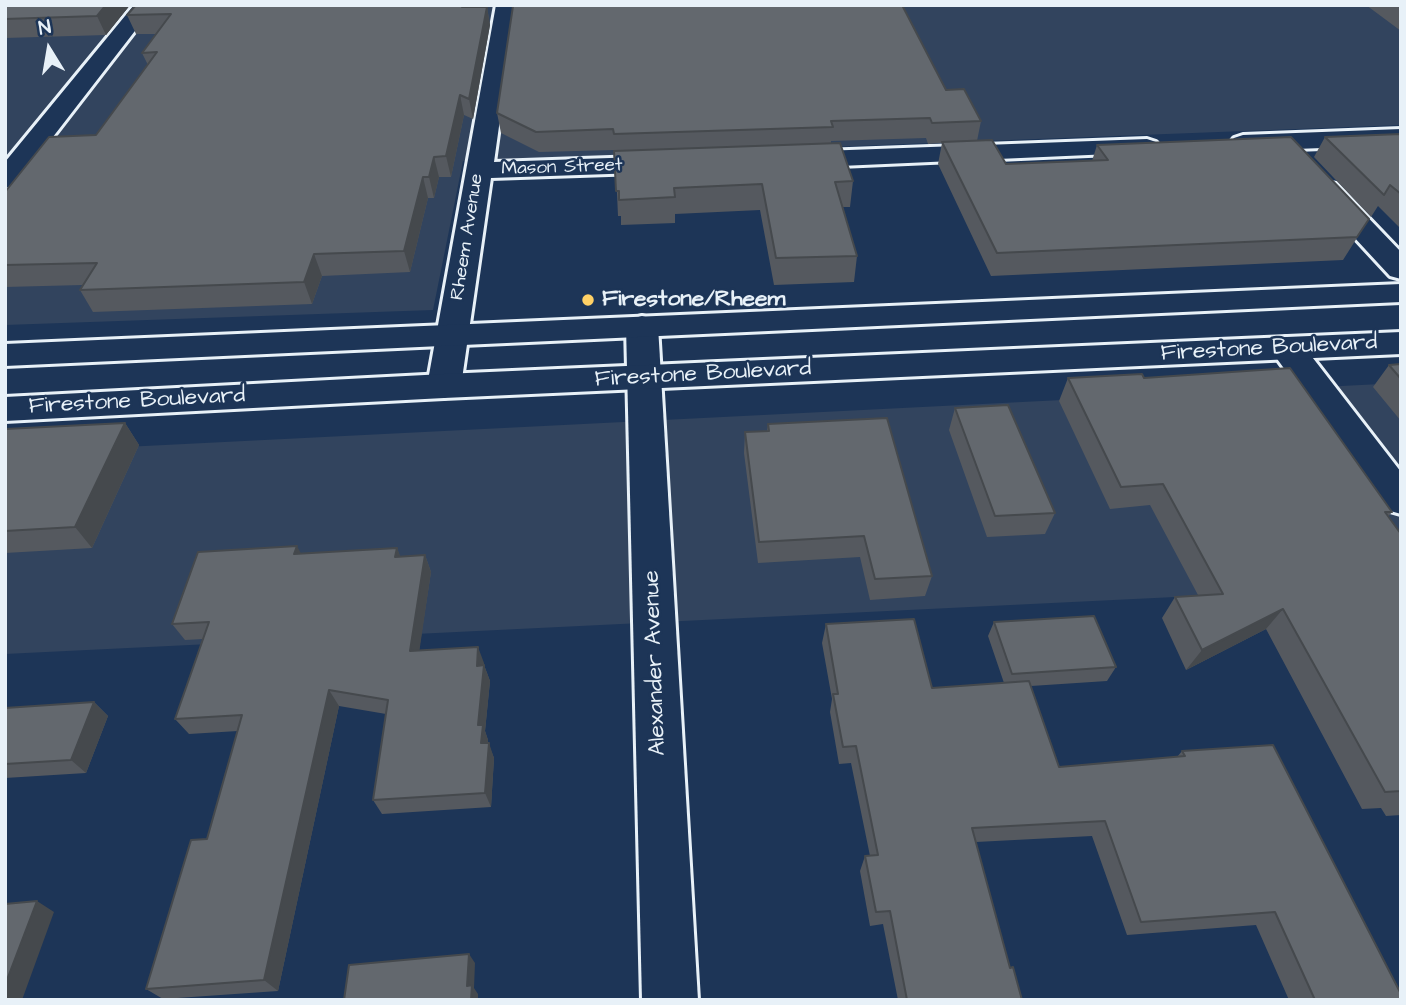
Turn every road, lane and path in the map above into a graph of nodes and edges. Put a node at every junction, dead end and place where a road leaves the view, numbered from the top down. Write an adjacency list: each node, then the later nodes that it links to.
1 (145, 5): 10 (street)
2 (506, 5): 9 (street, Rheem Avenue)
3 (1401, 137): 4 (street)
4 (1282, 142): 5 (street); 11 (street)
5 (1213, 144)
6 (1171, 146): 7 (street)
7 (769, 161)
8 (686, 164): 9 (street, Mason Street)
9 (478, 172): 14 (street, Rheem Avenue)
10 (5, 180)
11 (1401, 270)
12 (1401, 293): 13 (street)
13 (642, 326): 14 (street); 18 (street, Alexander Avenue)
14 (452, 334): 17 (street); 19 (street, Rheem Avenue)
15 (1401, 343): 16 (street, Firestone Boulevard)
16 (1287, 348): 18 (street, Firestone Boulevard); 21 (street)
17 (5, 355)
18 (644, 378): 19 (street, Firestone Boulevard); 22 (street, Alexander Avenue)
19 (444, 386): 20 (street, Firestone Boulevard)
20 (5, 409)
21 (1401, 500)
22 (670, 1000)

